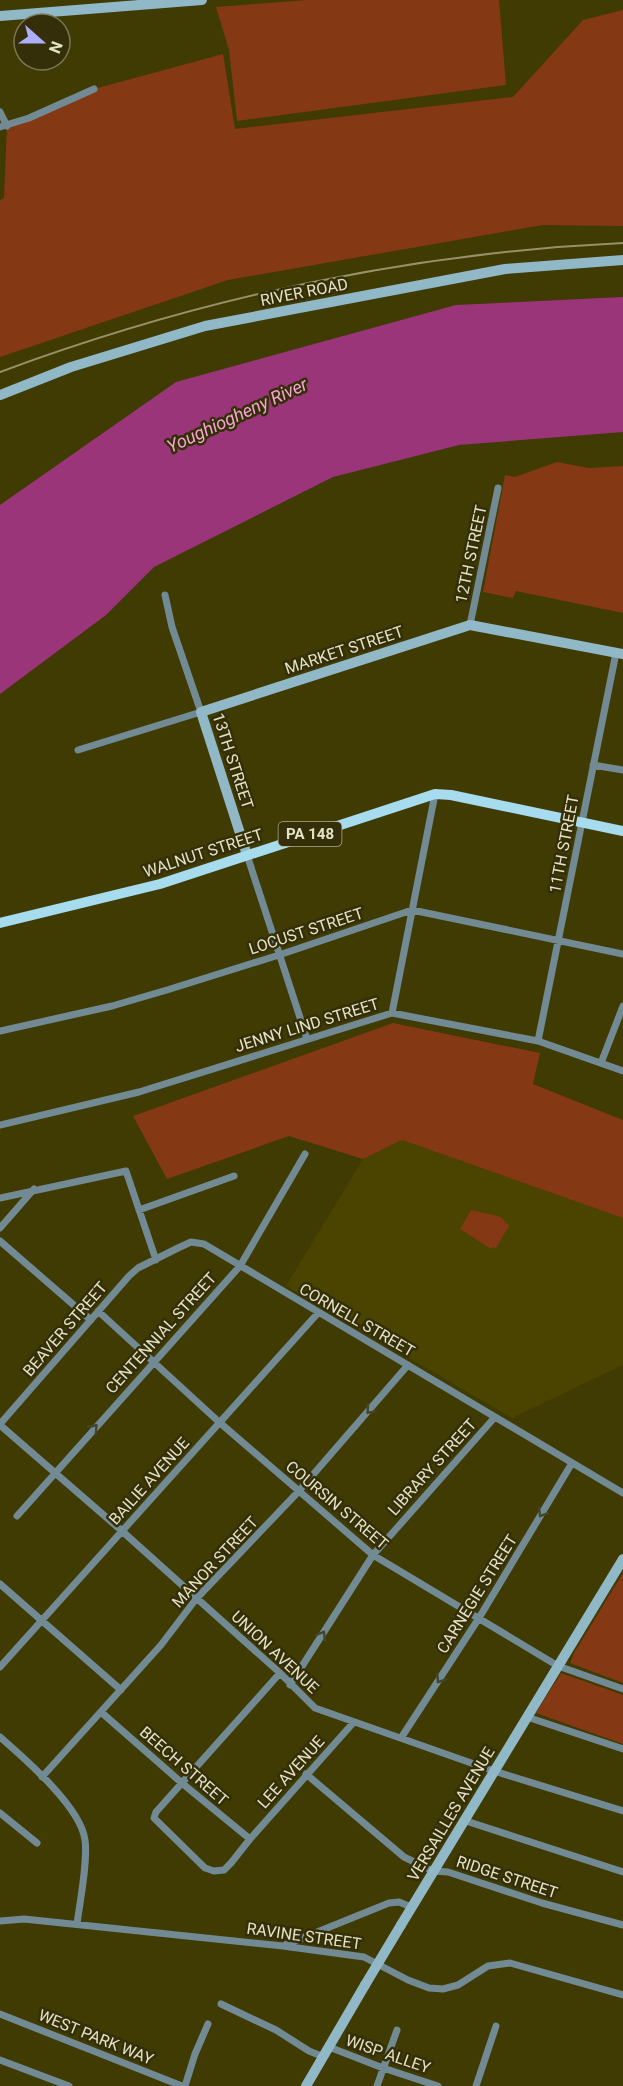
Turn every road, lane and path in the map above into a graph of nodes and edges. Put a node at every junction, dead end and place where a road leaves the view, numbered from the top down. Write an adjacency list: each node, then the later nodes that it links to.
1 (202, 0): 2 (street)
2 (0, 16)
3 (94, 89): 5 (street)
4 (0, 112): 5 (street)
5 (3, 127)
6 (623, 260): 7 (street, RIVER ROAD)
7 (0, 395)
8 (498, 488): 10 (street, 12TH STREET)
9 (165, 595): 12 (street, 13TH STREET)
10 (470, 625): 11 (street, MARKET STREET); 12 (street, MARKET STREET)
11 (619, 654): 14 (street, 11TH STREET)
12 (201, 711): 13 (street, MARKET STREET); 19 (street, 13TH STREET)
13 (78, 750)
14 (593, 765): 15 (street); 17 (street, 11TH STREET)
15 (623, 770)
16 (435, 794): 17 (main road, WALNUT STREET / PA 148); 19 (main road, WALNUT STREET / PA 148); 20 (street)
17 (583, 822): 18 (main road, WALNUT STREET / PA 148); 22 (street, 11TH STREET)
18 (623, 831)
19 (248, 855): 21 (main road, WALNUT STREET / PA 148); 24 (street, 13TH STREET)
20 (412, 910): 22 (street); 24 (street, LOCUST STREET); 26 (street)
21 (0, 923)
22 (558, 940): 23 (street); 29 (street, 11TH STREET)
23 (623, 954)
24 (279, 955): 27 (street, LOCUST STREET); 28 (street, 13TH STREET)
25 (623, 1006): 30 (street)
26 (392, 1013): 28 (street, JENNY LIND STREET); 29 (street, JENNY LIND STREET)
27 (0, 1031)
28 (307, 1039): 32 (street, JENNY LIND STREET)
29 (538, 1041): 30 (street, JENNY LIND STREET)
30 (601, 1063): 31 (street, JENNY LIND STREET)
31 (623, 1071)
32 (0, 1125)
33 (305, 1154): 41 (street, CENTENNIAL STREET)
34 (234, 1176): 37 (street)
35 (34, 1189): 36 (street); 37 (street); 38 (street)
36 (0, 1198)
37 (139, 1210): 40 (street)
38 (0, 1228)
39 (0, 1241): 44 (street)
40 (156, 1260): 41 (street, CORNELL STREET); 42 (street, BEAVER STREET)
41 (240, 1266): 43 (street, CORNELL STREET); 45 (street, CENTENNIAL STREET)
42 (98, 1311): 44 (street, BEAVER STREET); 45 (street, COURSIN STREET)
43 (318, 1313): 46 (street, CORNELL STREET); 48 (street, BAILIE AVENUE)
44 (91, 1320): 49 (street, BEAVER STREET)
45 (153, 1362): 48 (street, COURSIN STREET); 51 (street, CENTENNIAL STREET, one-way to 45)
46 (408, 1365): 47 (street, CORNELL STREET); 52 (street, MANOR STREET, one-way to 52)
47 (495, 1417): 50 (street, CORNELL STREET); 56 (street, LIBRARY STREET)
48 (219, 1422): 52 (street, COURSIN STREET); 55 (street, BAILIE AVENUE)
49 (0, 1424): 51 (street, UNION AVENUE)
50 (572, 1463): 53 (street, CORNELL STREET); 60 (street, CARNEGIE STREET, one-way to 60)
51 (55, 1472): 54 (street, CENTENNIAL STREET); 55 (street, UNION AVENUE)
52 (298, 1492): 56 (street, COURSIN STREET); 59 (street, MANOR STREET)
53 (623, 1493)
54 (17, 1516)
55 (122, 1531): 59 (street, UNION AVENUE); 61 (street, BAILIE AVENUE)
56 (373, 1555): 60 (street, COURSIN STREET); 65 (street, LIBRARY STREET, one-way to 56)
57 (623, 1559): 62 (street, VERSAILLES AVENUE)
58 (0, 1584): 61 (street)
59 (196, 1599): 64 (street, UNION AVENUE); 67 (street, MANOR STREET)
60 (479, 1618): 62 (street, COURSIN STREET); 72 (street, CARNEGIE STREET, one-way to 72)
61 (41, 1620): 63 (street, BAILIE AVENUE); 67 (street)
62 (558, 1666): 66 (street, COURSIN STREET); 69 (street, VERSAILLES AVENUE)
63 (0, 1667)
64 (280, 1673): 65 (street, UNION AVENUE); 77 (street)
65 (290, 1685): 70 (street, UNION AVENUE)
66 (623, 1689)
67 (121, 1690): 68 (street, MANOR STREET)
68 (101, 1712): 76 (street, MANOR STREET); 77 (street, BEECH STREET)
69 (527, 1717): 73 (street); 74 (street, VERSAILLES AVENUE)
70 (353, 1723): 72 (street, UNION AVENUE); 75 (street, LEE AVENUE)
71 (0, 1737): 76 (street)
72 (401, 1738): 74 (street, UNION AVENUE)
73 (623, 1749)
74 (494, 1771): 78 (street, UNION AVENUE); 80 (street, VERSAILLES AVENUE)
75 (306, 1774): 81 (street, LEE AVENUE); 83 (street, RIDGE STREET)
76 (42, 1777): 87 (street)
77 (183, 1784): 81 (street, BEECH STREET); 81 (street)
78 (623, 1811)
79 (1, 1816): 82 (street)
80 (464, 1820): 83 (street, VERSAILLES AVENUE); 84 (street)
81 (250, 1839)
82 (37, 1843)
83 (433, 1871): 85 (street, VERSAILLES AVENUE); 88 (street, RIDGE STREET)
84 (623, 1872)
85 (411, 1907): 89 (street); 96 (street, VERSAILLES AVENUE, bridge)
86 (0, 1921): 87 (street, RAVINE STREET)
87 (77, 1924): 89 (street, RAVINE STREET)
88 (623, 1925)
89 (283, 1946): 90 (street, RAVINE STREET)
90 (623, 1995)
91 (221, 2004): 96 (street, WISP ALLEY)
92 (0, 2014): 100 (street, WEST PARK WAY)
93 (208, 2024): 100 (street)
94 (496, 2026): 104 (street)
95 (397, 2030): 98 (street)
96 (326, 2052): 98 (street, WISP ALLEY); 101 (street, VERSAILLES AVENUE)
97 (0, 2060): 99 (street)
98 (383, 2068): 102 (street); 103 (street, WISP ALLEY)
99 (69, 2086)
100 (184, 2086)
101 (306, 2086)
102 (377, 2086)
103 (438, 2086)
104 (476, 2086)

